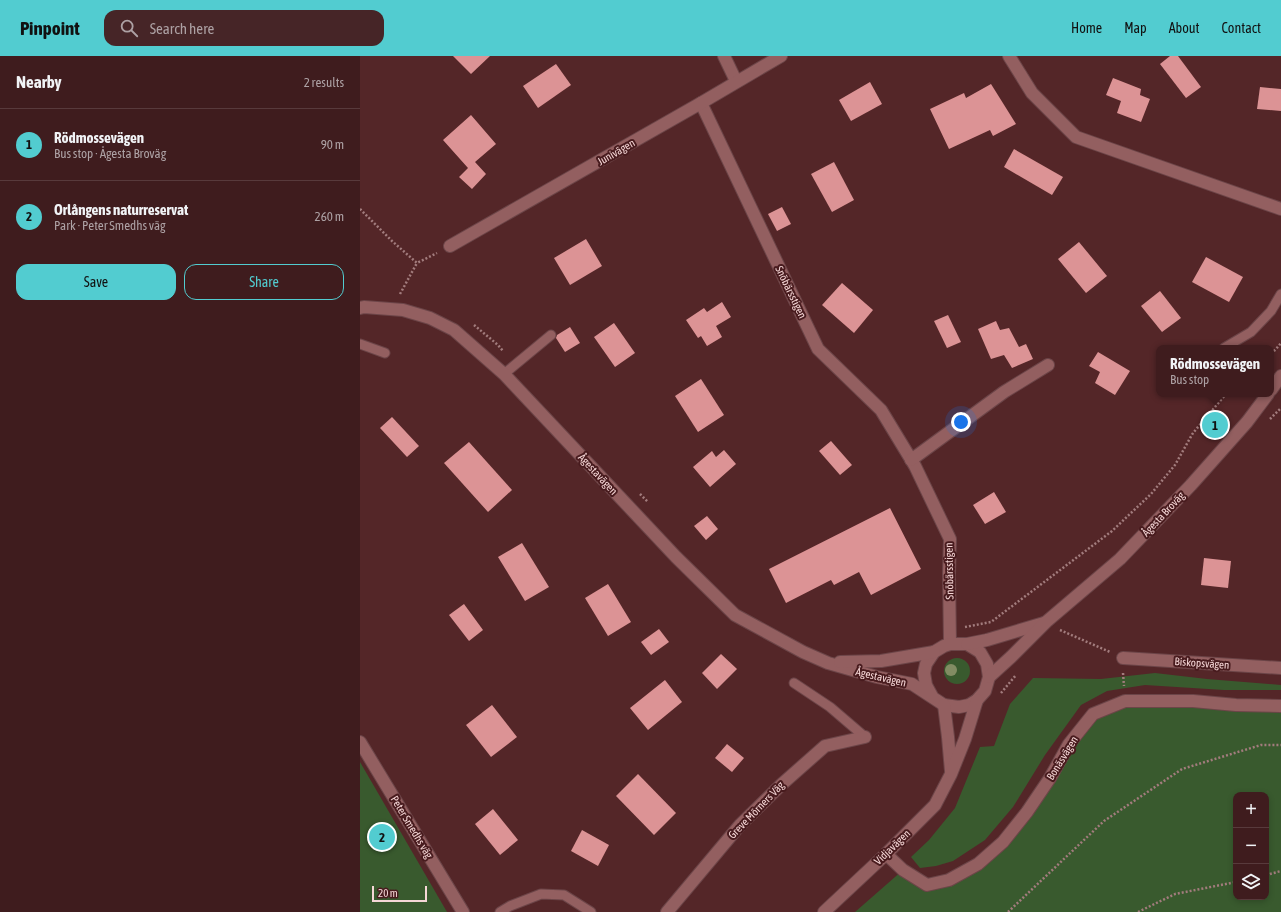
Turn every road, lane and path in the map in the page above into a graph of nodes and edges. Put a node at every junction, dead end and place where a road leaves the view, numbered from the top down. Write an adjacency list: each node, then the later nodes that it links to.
1 (724, 56): 4 (street)
2 (781, 56): 4 (street, Junivägen)
3 (1009, 56): 7 (street)
4 (736, 82): 5 (street, Junivägen)
5 (701, 103): 8 (street, Junivägen); 28 (street, Snöbärsstigen)
6 (360, 209): 9 (path)
7 (1281, 209)
8 (450, 246): 9 (path)
9 (417, 263): 11 (path)
10 (1281, 294): 17 (lane)
11 (404, 296)
12 (360, 308): 21 (street, Ågestavägen)
13 (470, 322): 21 (path)
14 (551, 335): 21 (lane)
15 (1281, 343): 18 (path)
16 (360, 344): 19 (lane)
17 (1229, 345)
18 (1274, 351)
19 (385, 353)
20 (1048, 365): 28 (street)
21 (509, 370): 40 (street, Ågestavägen)
22 (1281, 376): 23 (street)
23 (1274, 386)
24 (1223, 397): 33 (path)
25 (1266, 397): 31 (street, Ågesta Broväg)
26 (1281, 408): 27 (path)
27 (1270, 420)
28 (911, 460): 33 (street, Snöbärsstigen)
29 (639, 493): 30 (path)
30 (649, 504)
31 (1046, 622): 37 (street, Ågesta Broväg); 43 (street, Ågesta Broväg)
32 (1064, 625): 34 (path)
33 (951, 629): 36 (street, Snöbärsstigen)
34 (1060, 630): 35 (path); 39 (path)
35 (1054, 635)
36 (950, 644): 37 (street); 38 (street)
37 (967, 644): 43 (street)
38 (934, 652): 40 (street, Ågestavägen); 45 (street)
39 (1123, 658): 41 (street, Biskopsvägen); 48 (path)
40 (828, 663): 45 (street, Ågestavägen)
41 (1281, 668)
42 (1017, 674): 46 (path)
43 (989, 677): 47 (street)
44 (794, 683): 51 (lane)
45 (932, 696): 49 (street)
46 (999, 696)
47 (977, 700): 49 (street); 54 (street, Vidjavägen)
48 (1125, 701): 50 (street, Bonäsvägen); 55 (street, Bonäsvägen)
49 (944, 704): 54 (street)
50 (1281, 706)
51 (865, 738): 62 (street, Greve Mörners Väg)
52 (360, 742): 59 (street, Peter Smedhs väg)
53 (1281, 745): 64 (path)
54 (951, 774): 55 (street, Vidjavägen)
55 (886, 854): 63 (street, Vidjavägen)
56 (1281, 871): 57 (path)
57 (1269, 874)
58 (1233, 883): 65 (path)
59 (463, 912)
60 (500, 912): 61 (lane)
61 (591, 912)
62 (667, 912)
63 (824, 912)
64 (1008, 912)
65 (1138, 912)

